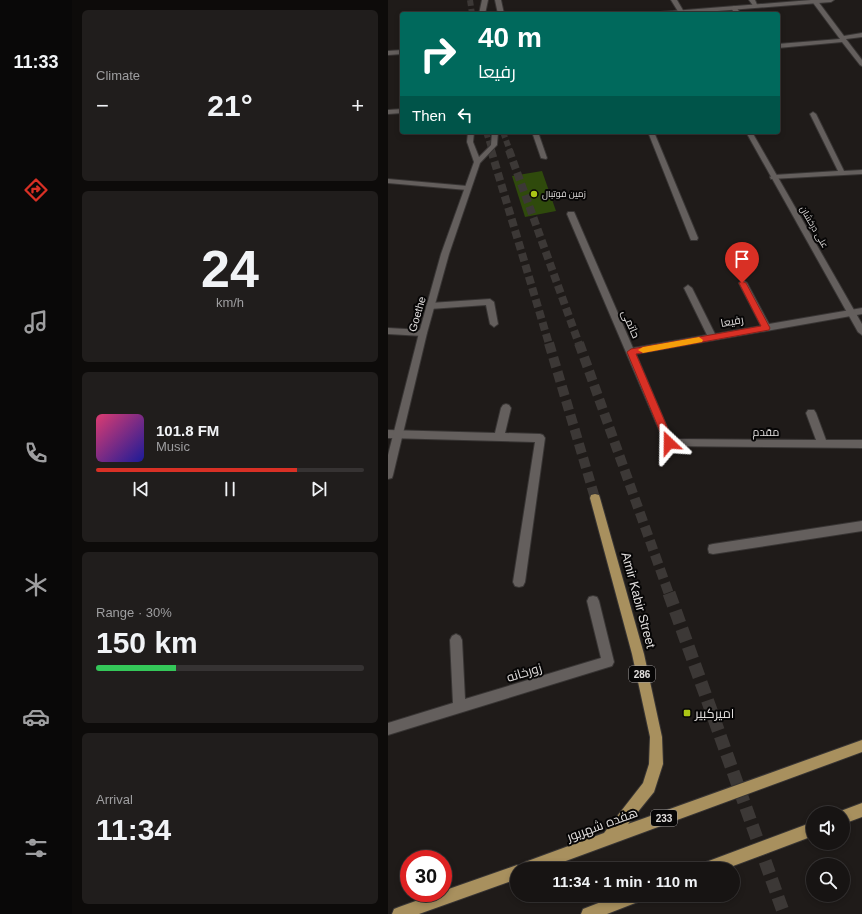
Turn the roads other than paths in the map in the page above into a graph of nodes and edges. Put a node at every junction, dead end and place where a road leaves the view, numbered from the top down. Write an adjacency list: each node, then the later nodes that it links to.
1 (485, 0): 9 (street)
2 (498, 0): 10 (street)
3 (674, 0): 11 (street)
4 (752, 0): 7 (street)
5 (831, 0): 6 (street)
6 (815, 1): 7 (street); 15 (street)
7 (756, 6): 8 (street)
8 (734, 8): 12 (street); 13 (street)
9 (482, 12)
10 (501, 12)
11 (680, 12)
12 (692, 12)
13 (737, 12)
14 (862, 35): 15 (street)
15 (843, 39): 16 (street); 19 (street)
16 (780, 46)
17 (400, 52): 18 (street)
18 (388, 53)
19 (859, 57): 20 (street)
20 (862, 64)
21 (400, 111): 22 (street)
22 (388, 112)
23 (813, 114): 32 (street)
24 (471, 134): 30 (street)
25 (496, 134): 30 (street, Goethe)
26 (536, 134): 29 (street)
27 (652, 134): 38 (street)
28 (750, 134): 33 (street, علی درخشان)
29 (544, 158)
30 (477, 162): 36 (street, Goethe)
31 (860, 172): 32 (street); 35 (street)
32 (842, 173): 33 (street)
33 (774, 177): 43 (street, علی درخشان)
34 (388, 181): 36 (street)
35 (862, 181)
36 (467, 188): 41 (street, Goethe)
37 (571, 214): 50 (street, حاتمی)
38 (694, 238)
39 (742, 283): 45 (street)
40 (688, 288): 49 (street)
41 (430, 306): 44 (street); 48 (street, Goethe)
42 (862, 311): 43 (street, رفیعا)
43 (851, 312): 45 (street, رفیعا); 47 (street, علی درخشان)
44 (494, 324)
45 (766, 328): 49 (street, رفیعا)
46 (388, 331): 48 (street)
47 (862, 332)
48 (423, 333): 53 (street, Goethe)
49 (712, 337): 50 (street, رفیعا)
50 (631, 352): 55 (street, حاتمی)
51 (506, 408): 54 (street)
52 (812, 413): 56 (street)
53 (393, 434): 54 (street); 58 (street, Goethe)
54 (499, 437): 62 (street)
55 (669, 443): 56 (street, مقدم)
56 (823, 444): 57 (street, مقدم)
57 (862, 444)
58 (388, 475)
59 (595, 498): 71 (main road, Amir Kabir Street / 286)
60 (862, 526): 61 (street)
61 (713, 549)
62 (519, 582)
63 (593, 601): 65 (street, زورخانه)
64 (456, 640): 65 (street)
65 (459, 708): 66 (street, زورخانه)
66 (388, 729)
67 (862, 746): 71 (main road, هفده شهریور / 233)
68 (862, 810): 69 (main road)
69 (850, 814)
70 (806, 832): 73 (main road)
71 (608, 839): 72 (main road, هفده شهریور / 233)
72 (544, 862)
73 (725, 862)
74 (510, 874): 76 (main road)
75 (620, 902): 77 (main road)
76 (399, 914)
77 (588, 914)

